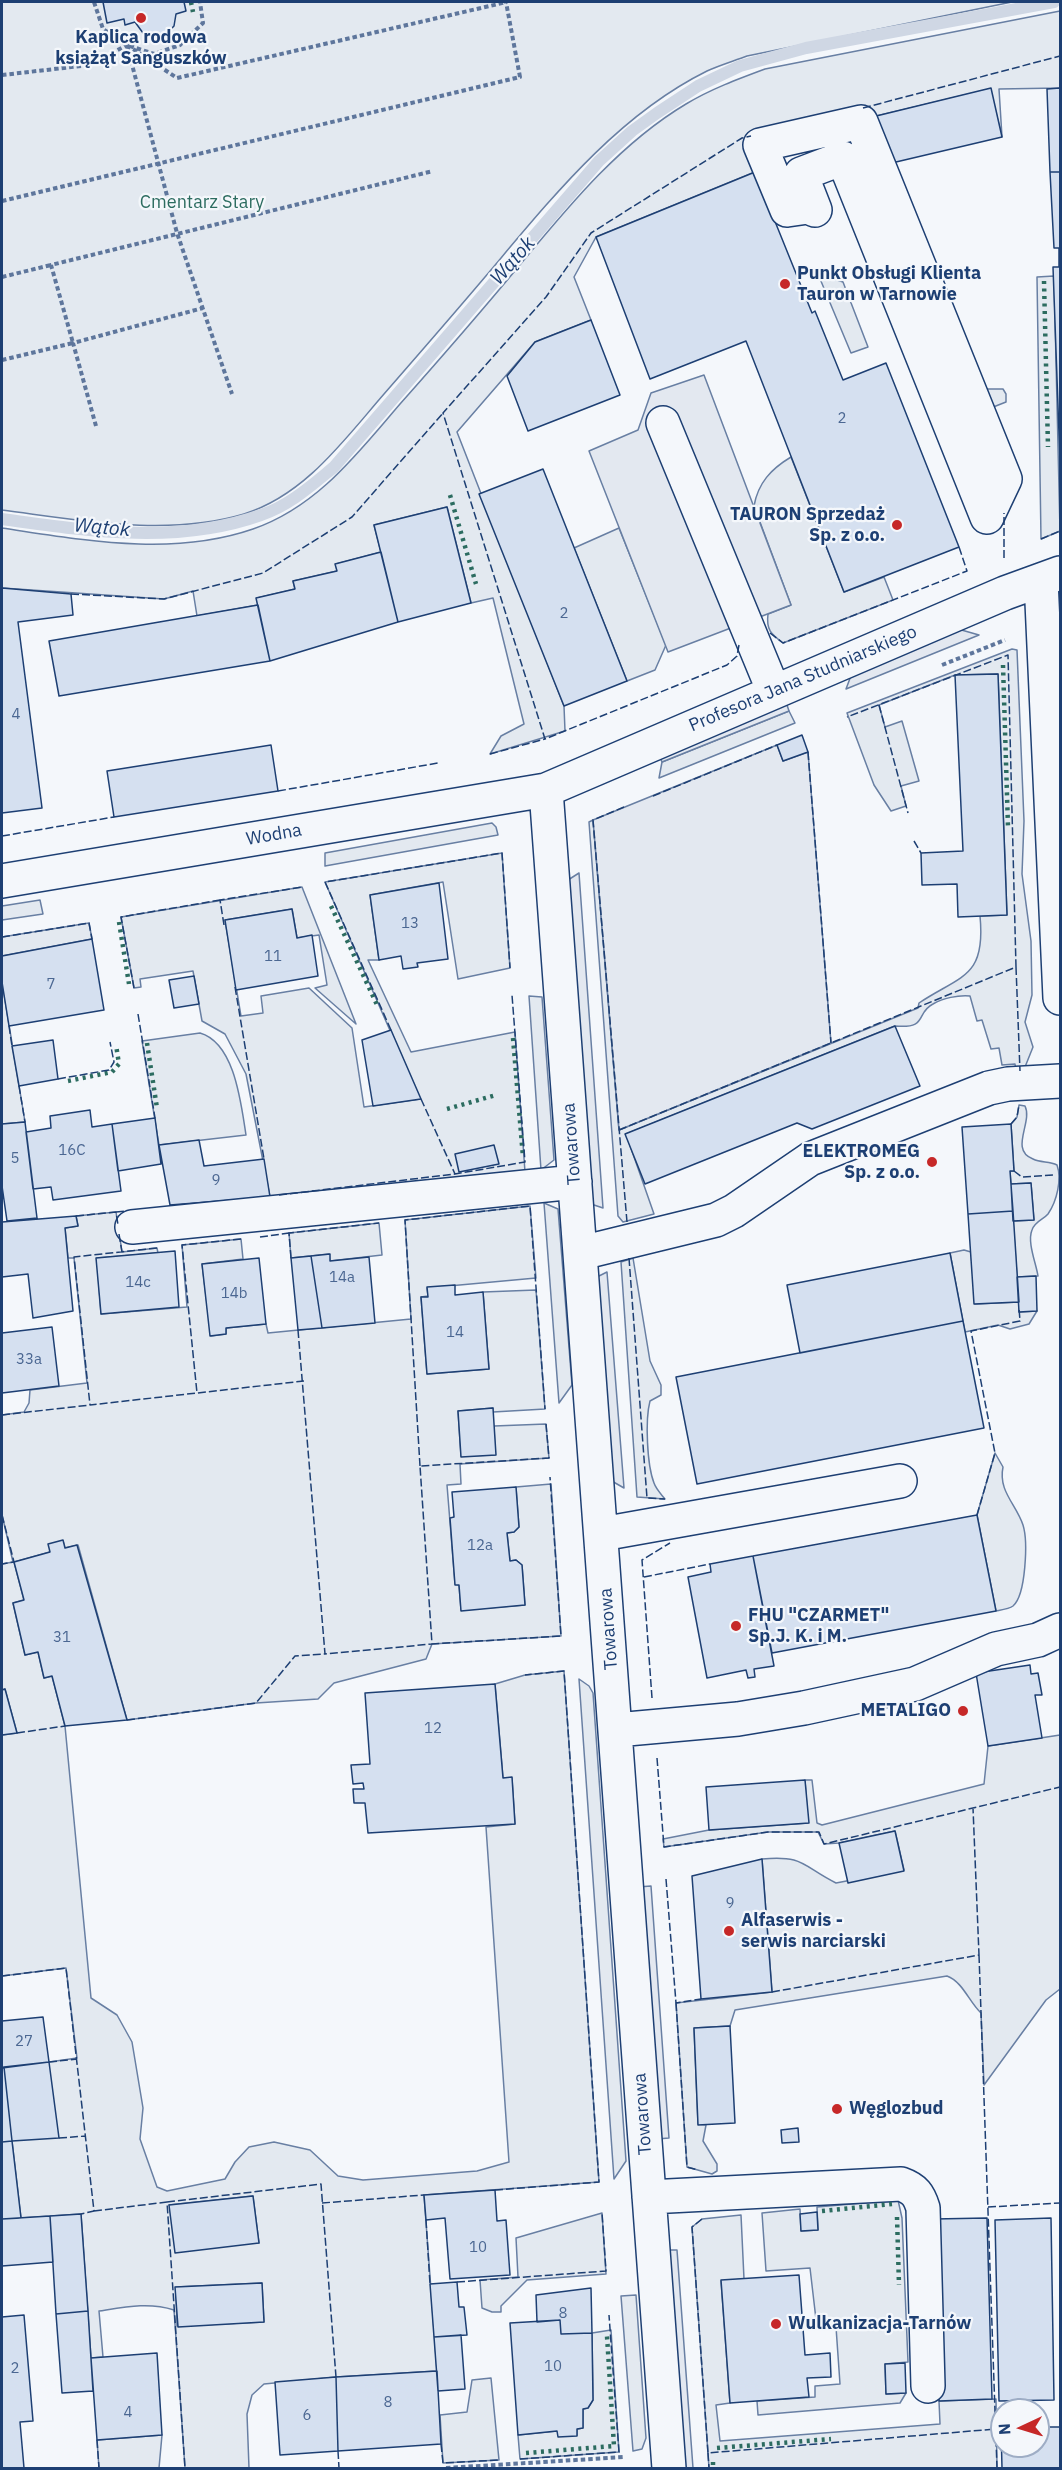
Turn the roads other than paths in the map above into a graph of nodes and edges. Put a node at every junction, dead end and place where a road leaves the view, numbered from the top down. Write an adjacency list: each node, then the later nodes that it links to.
1 (801, 174): 1 (street)
2 (663, 423): 4 (street)
3 (1051, 577): 4 (street, Profesora Jana Studniarskiego); 7 (street)
4 (774, 692): 5 (street, Profesora Jana Studniarskiego)
5 (546, 790): 6 (street, Wodna); 9 (street, Towarowa)
6 (2, 881)
7 (1060, 998)
8 (1060, 1081): 11 (street)
9 (575, 1182): 10 (street); 11 (street, Towarowa)
10 (132, 1227)
11 (581, 1253): 13 (street, Towarowa)
12 (900, 1481): 13 (street)
13 (602, 1534): 15 (street, Towarowa)
14 (1060, 1630): 15 (street)
15 (616, 1730): 16 (street, Towarowa)
16 (649, 2197): 17 (street); 18 (street, Towarowa)
17 (928, 2386)
18 (669, 2469)

